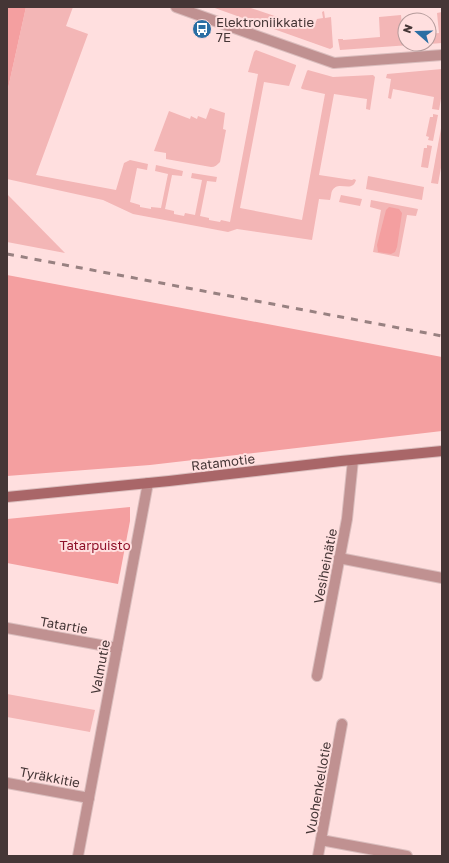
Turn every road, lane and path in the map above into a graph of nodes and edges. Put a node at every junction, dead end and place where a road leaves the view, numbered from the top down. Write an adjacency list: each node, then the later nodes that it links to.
1 (176, 7): 2 (street)
2 (442, 55)
3 (442, 451): 4 (street, Ratamotie)
4 (353, 460): 5 (street, Ratamotie); 7 (street, Vesiheinätie)
5 (148, 483): 6 (street, Ratamotie); 10 (street, Valmutie)
6 (7, 497)
7 (340, 558): 8 (street); 11 (street, Vesiheinätie)
8 (442, 578)
9 (7, 628): 10 (street, Tatartie)
10 (117, 648): 14 (street, Valmutie)
11 (317, 676)
12 (342, 724): 15 (street, Vuohenkellotie)
13 (7, 782): 14 (street, Tyräkkitie)
14 (89, 798): 16 (street, Valmutie)
15 (321, 840): 17 (street, Vuohenkellotie); 18 (street)
16 (78, 856)
17 (318, 856)
18 (407, 856)

